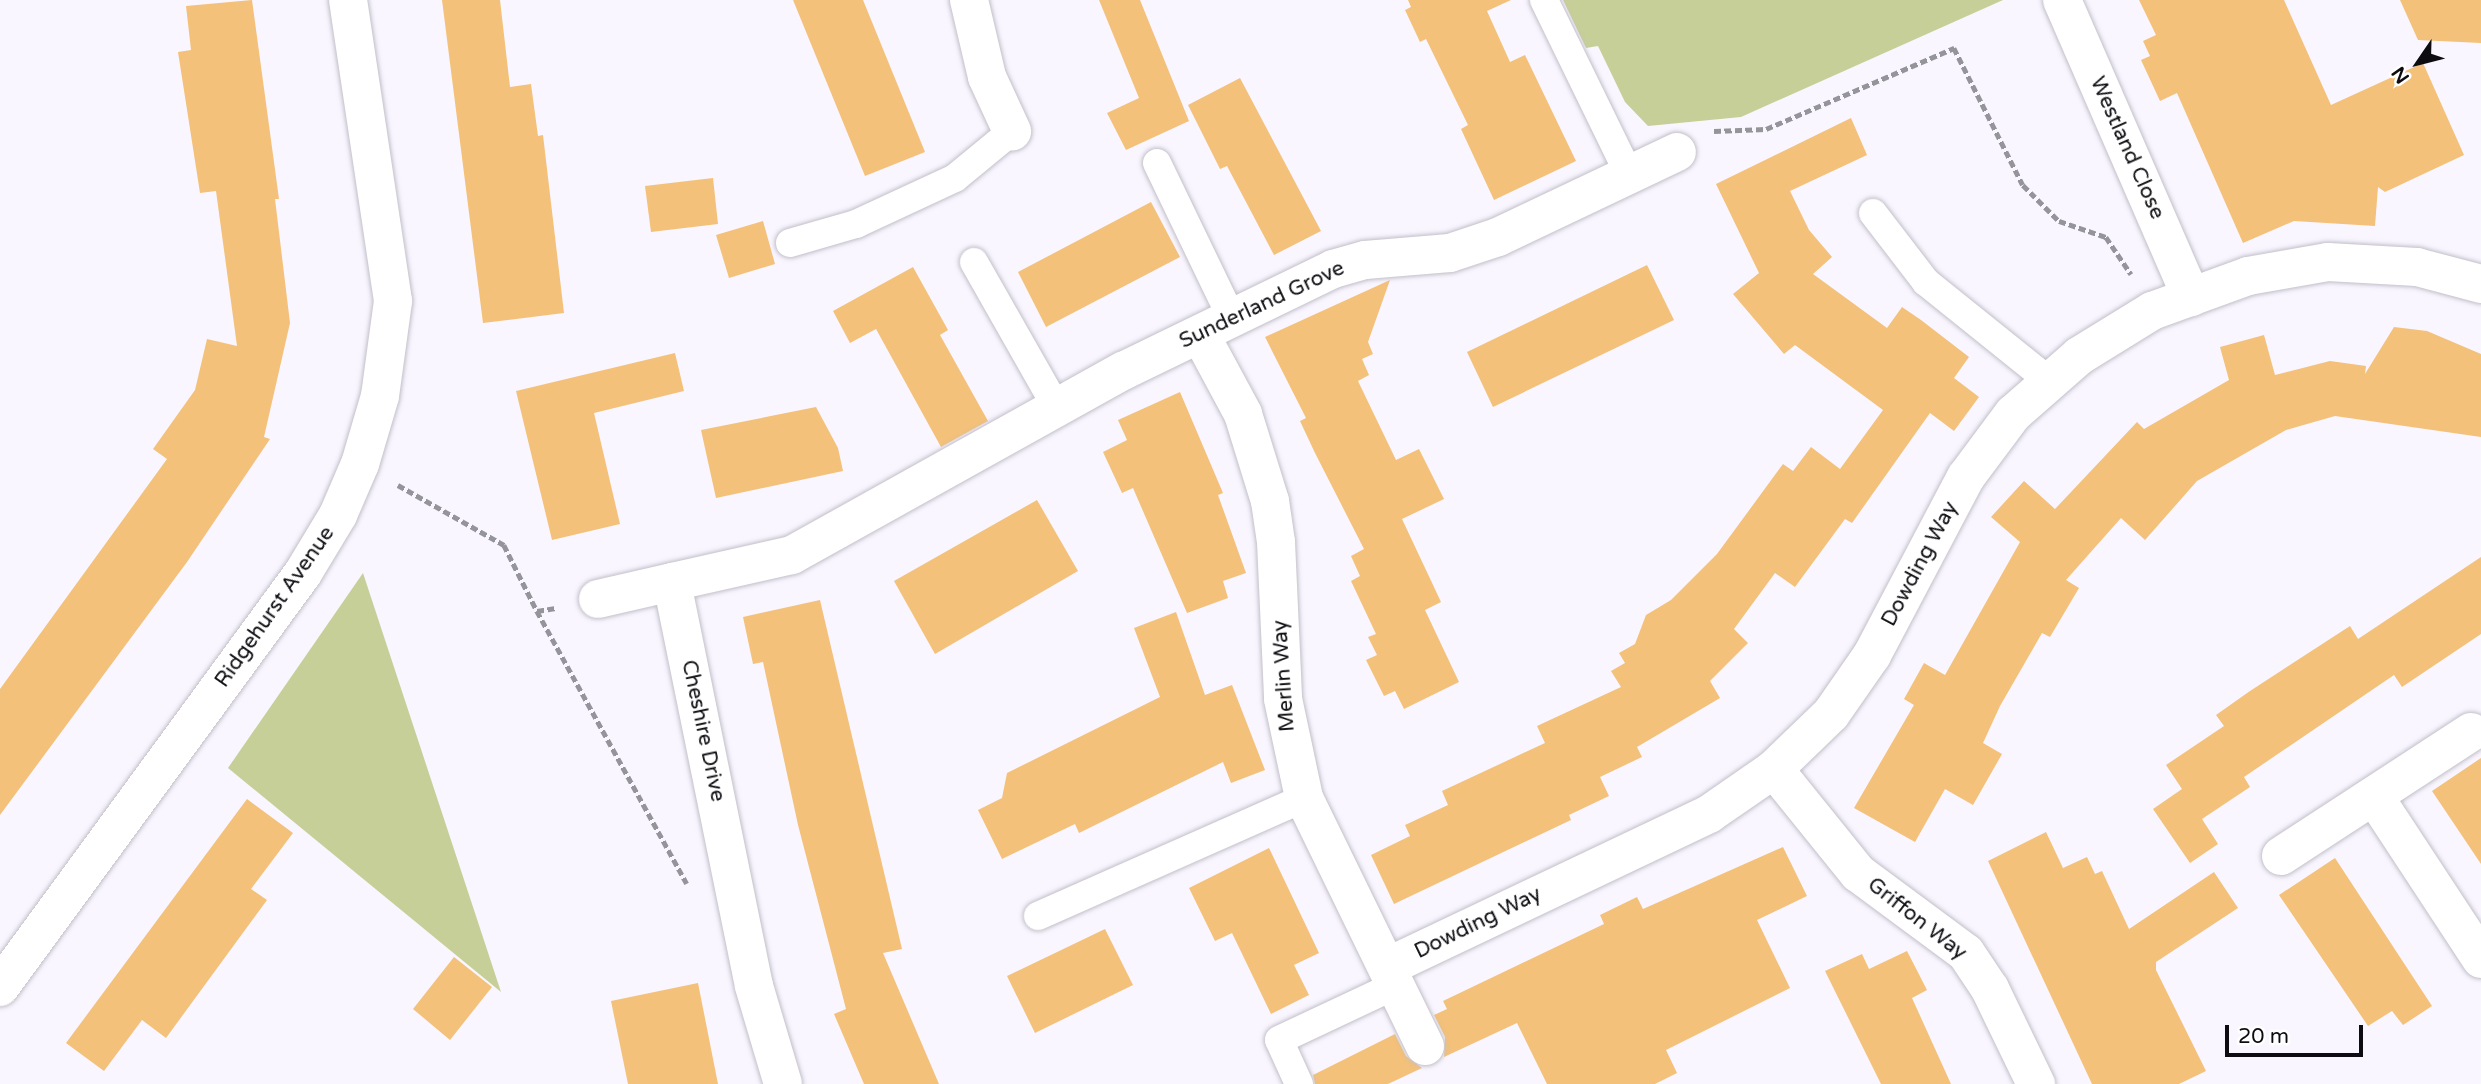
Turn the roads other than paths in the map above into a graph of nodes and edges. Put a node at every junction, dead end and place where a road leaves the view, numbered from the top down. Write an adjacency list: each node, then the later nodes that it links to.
1 (348, 0): 27 (street, Ridgehurst Avenue)
2 (969, 0): 5 (street)
3 (1544, 0): 8 (lane)
4 (2062, 0): 13 (street, Westland Close)
5 (1012, 131): 10 (lane)
6 (1677, 152): 8 (street, Sunderland Grove)
7 (1157, 163): 14 (lane)
8 (1630, 176): 14 (street, Sunderland Grove)
9 (1873, 213): 15 (lane)
10 (790, 243)
11 (974, 262): 16 (lane)
12 (2481, 284): 13 (street, Dowding Way)
13 (2191, 297): 15 (street, Dowding Way)
14 (1216, 325): 16 (street, Sunderland Grove); 22 (street, Merlin Way)
15 (2048, 380): 20 (street, Dowding Way)
16 (1057, 408): 17 (street, Sunderland Grove)
17 (671, 582): 18 (street); 29 (street, Cheshire Drive)
18 (598, 599)
19 (2471, 732): 21 (street)
20 (1773, 769): 26 (street, Dowding Way); 31 (street, Griffon Way)
21 (2374, 796): 23 (street); 25 (street)
22 (1304, 798): 24 (lane); 26 (street, Merlin Way)
23 (2281, 856)
24 (1038, 916)
25 (2481, 959)
26 (1391, 976): 28 (street, Merlin Way); 30 (lane)
27 (0, 987)
28 (1425, 1046)
29 (783, 1084)
30 (1299, 1084)
31 (2036, 1084)

